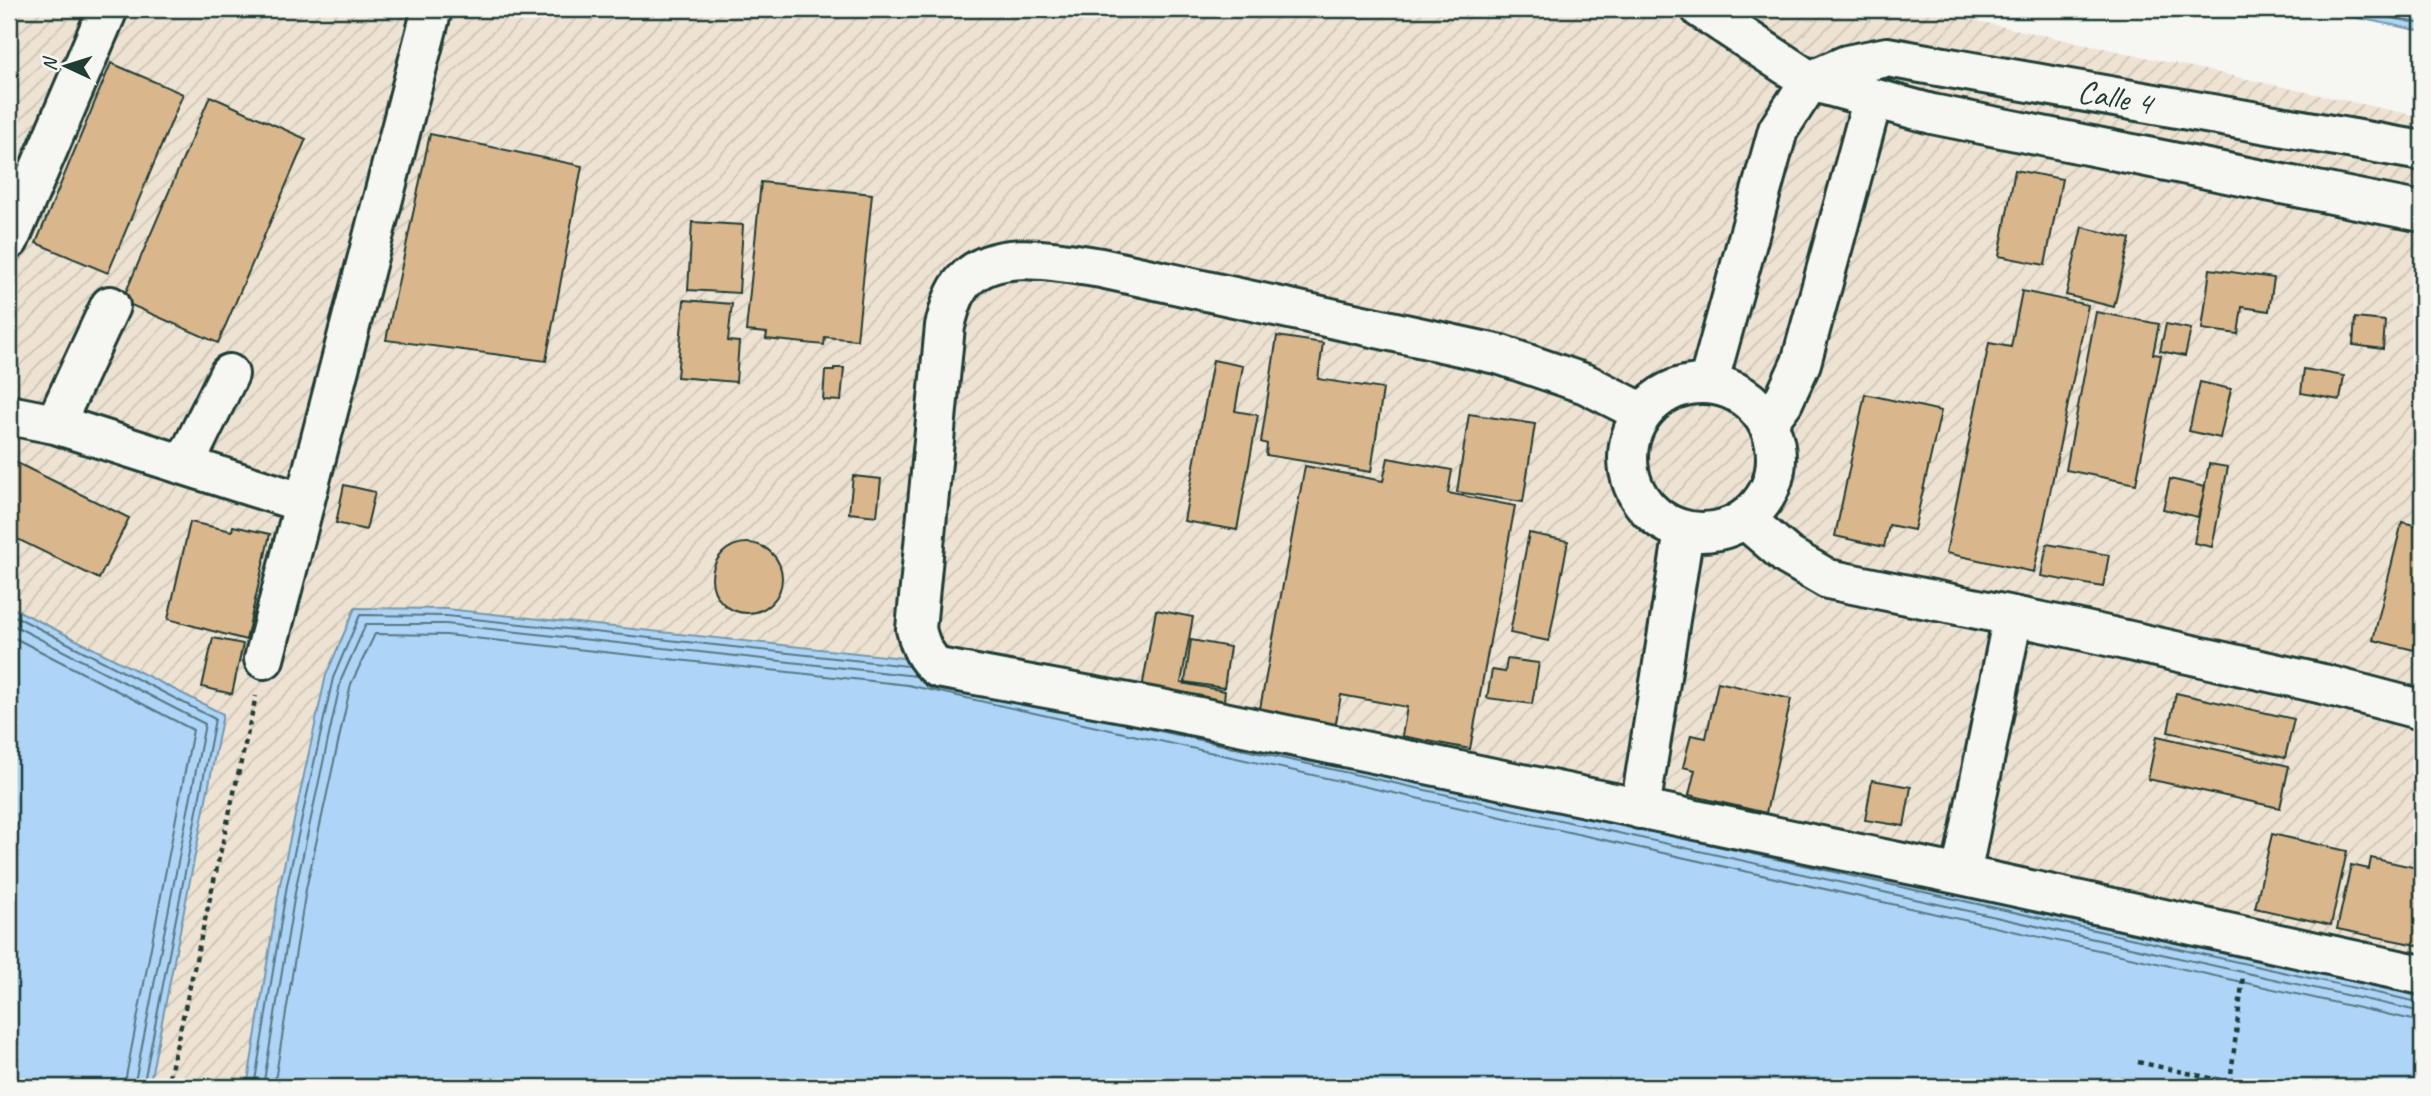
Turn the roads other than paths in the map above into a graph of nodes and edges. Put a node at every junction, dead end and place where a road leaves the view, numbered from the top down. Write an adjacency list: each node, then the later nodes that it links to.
1 (108, 9): 8 (lane)
2 (432, 9): 17 (lane)
3 (1701, 9): 4 (lane)
4 (1810, 81): 5 (lane); 6 (lane, Calle 4); 11 (lane)
5 (1872, 98): 7 (lane); 14 (lane)
6 (2422, 151)
7 (2422, 212)
8 (9, 240)
9 (110, 306): 15 (lane)
10 (229, 374): 16 (lane)
11 (1708, 384): 12 (lane); 14 (lane)
12 (1643, 412): 19 (lane); 23 (lane)
13 (9, 415): 15 (lane)
14 (1768, 423): 18 (lane)
15 (55, 424): 16 (lane)
16 (184, 465): 17 (lane)
17 (304, 503): 21 (lane)
18 (1745, 519): 19 (lane); 20 (lane)
19 (1685, 531): 23 (lane)
20 (2013, 616): 22 (lane); 24 (lane)
21 (264, 659)
22 (2422, 710)
23 (1640, 809): 24 (lane)
24 (1961, 875): 25 (lane)
25 (2422, 975)

